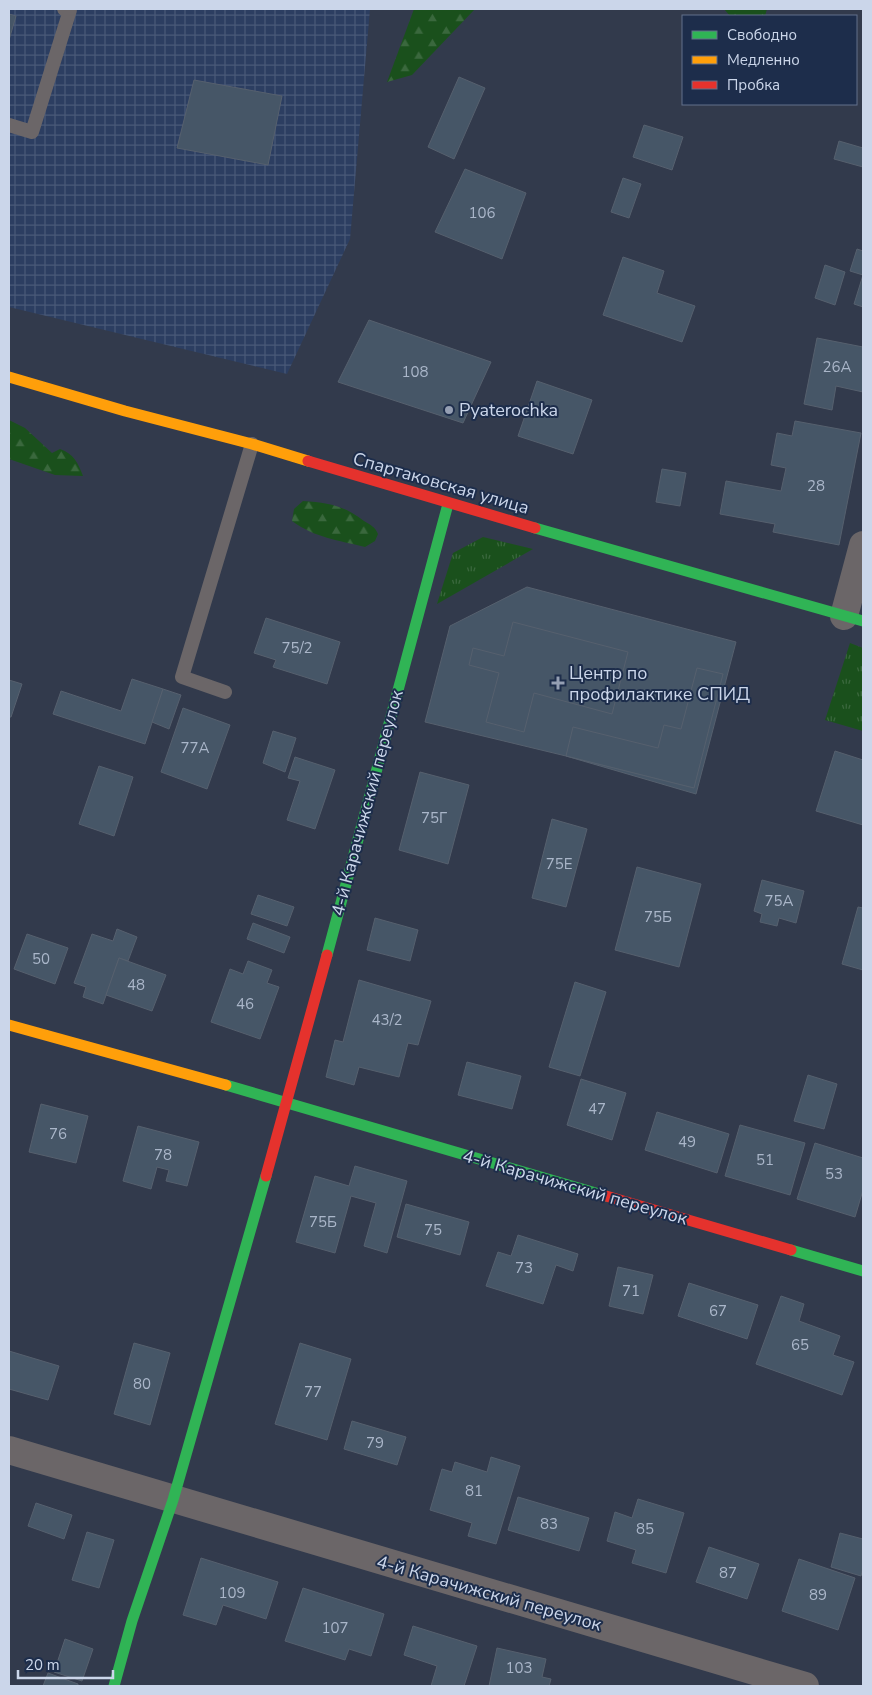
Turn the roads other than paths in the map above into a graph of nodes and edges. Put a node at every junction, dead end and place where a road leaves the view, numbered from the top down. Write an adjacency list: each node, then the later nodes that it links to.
1 (64, 9): 2 (lane)
2 (9, 125)
3 (9, 377): 4 (street, Спартаковская улица)
4 (252, 444): 5 (street, Спартаковская улица); 8 (lane)
5 (448, 504): 7 (street, Спартаковская улица); 10 (street, 4-й Карачижский переулок)
6 (863, 545): 7 (street)
7 (854, 619)
8 (225, 692)
9 (9, 1025): 10 (street, 4-й Карачижский переулок)
10 (287, 1102): 11 (street, 4-й Карачижский переулок); 13 (street, 4-й Карачижский переулок)
11 (863, 1271)
12 (9, 1450): 13 (street, 4-й Карачижский переулок)
13 (173, 1500): 14 (street, 4-й Карачижский переулок); 15 (street, 4-й Карачижский переулок)
14 (114, 1686)
15 (805, 1686)

